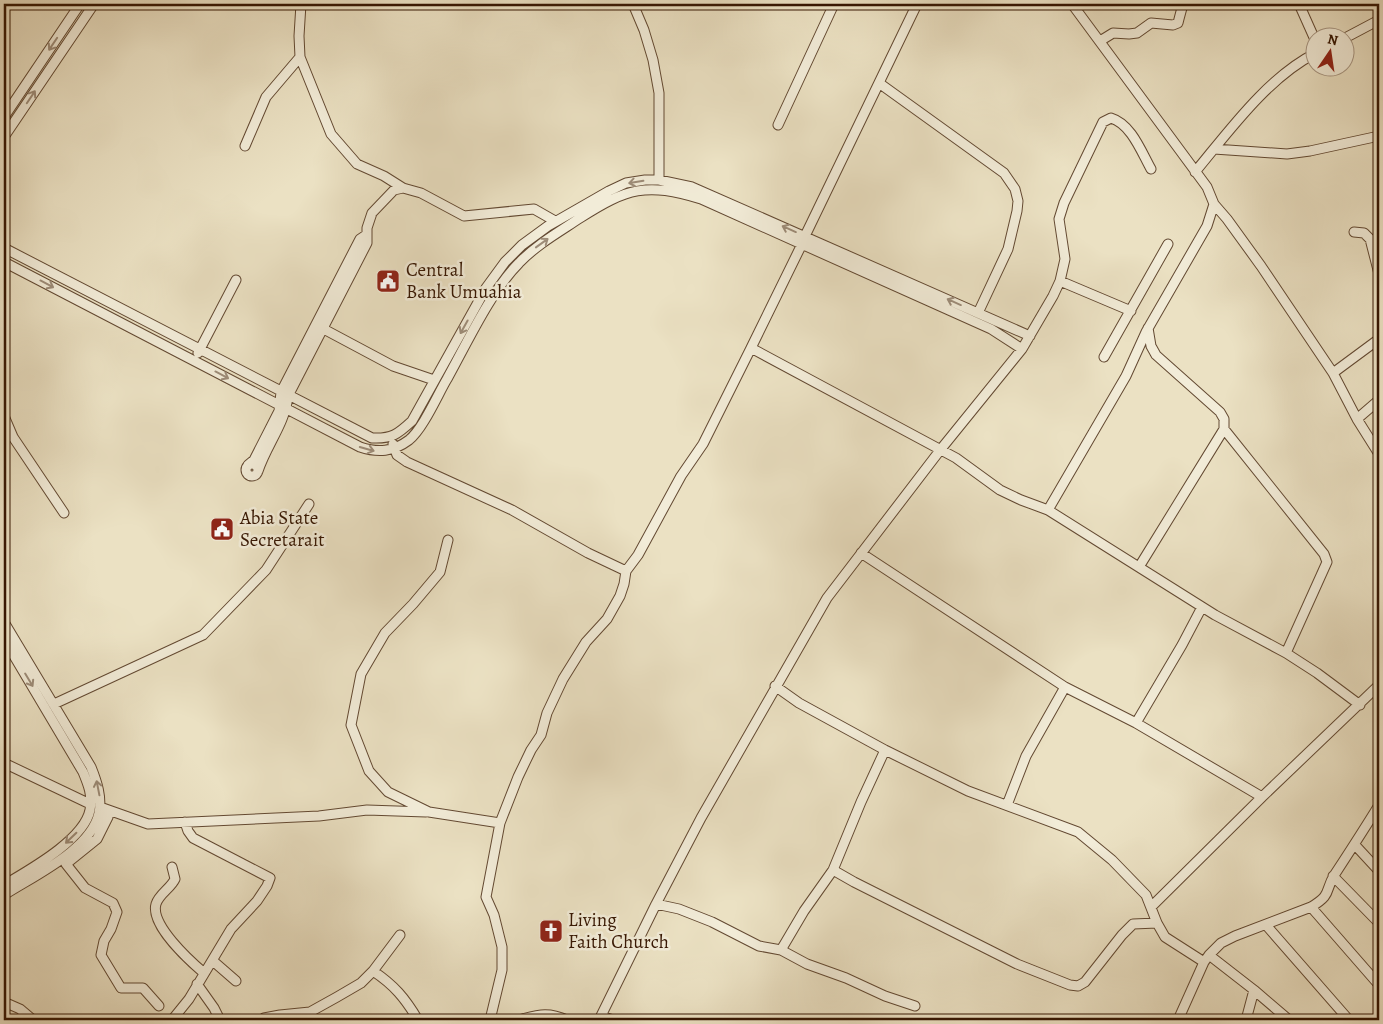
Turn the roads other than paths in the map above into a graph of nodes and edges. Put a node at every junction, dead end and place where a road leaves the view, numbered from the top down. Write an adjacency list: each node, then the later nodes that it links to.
1 (80, 4): 17 (street, one-way to 17)
2 (94, 4): 20 (street, one-way to 2)
3 (301, 4): 14 (street)
4 (632, 4): 25 (street)
5 (834, 4): 18 (street)
6 (917, 4): 16 (street)
7 (1072, 4): 13 (street)
8 (1183, 4): 13 (street)
9 (1298, 4): 11 (street)
10 (1379, 20): 12 (street)
11 (1309, 28)
12 (1356, 32)
13 (1100, 41): 24 (street)
14 (300, 56): 21 (street); 26 (street)
15 (1306, 58): 22 (street)
16 (879, 82): 31 (street); 40 (street)
17 (4, 118)
18 (778, 125)
19 (1379, 136): 22 (street)
20 (4, 137)
21 (245, 146)
22 (1214, 149): 24 (street)
23 (1151, 169): 37 (street)
24 (1195, 172): 27 (street)
25 (659, 180): 28 (street); 29 (street, one-way to 29)
26 (403, 188): 29 (street); 41 (street)
27 (1214, 204): 42 (street); 50 (street)
28 (739, 212): 31 (street); 59 (street, one-way to 28)
29 (555, 221): 51 (street, one-way to 51)
30 (1354, 232): 35 (street)
31 (803, 240): 38 (street); 45 (street)
32 (1168, 244): 39 (street)
33 (4, 248): 47 (street)
34 (4, 262): 49 (street, one-way to 49)
35 (1379, 274)
36 (236, 280): 47 (street)
37 (1060, 280): 39 (street); 43 (street)
38 (915, 290): 40 (street, one-way to 38); 46 (street)
39 (1131, 311): 48 (street)
40 (978, 313): 43 (street)
41 (319, 327): 51 (street); 52 (street)
42 (1148, 328): 57 (street); 63 (street)
43 (1030, 336): 46 (street)
44 (1379, 339): 50 (street)
45 (751, 348): 60 (street); 68 (street)
46 (1022, 348): 60 (street)
47 (200, 350): 49 (street); 52 (street)
48 (1104, 357)
49 (195, 361): 54 (street, one-way to 54)
50 (1333, 373): 56 (street)
51 (434, 380): 58 (street)
52 (284, 394): 54 (street); 58 (street)
53 (1379, 400): 56 (street)
54 (283, 407): 54 (street); 59 (street, one-way to 59)
55 (4, 416): 64 (street)
56 (1356, 419): 61 (street)
57 (1224, 428): 67 (street); 72 (street)
58 (390, 437): 59 (street)
59 (394, 448): 68 (street)
60 (941, 449): 63 (street); 66 (street)
61 (1379, 454)
62 (308, 504): 76 (street)
63 (1048, 510): 67 (street)
64 (64, 513)
65 (448, 540): 85 (street)
66 (861, 553): 74 (street); 75 (street)
67 (1139, 567): 69 (street)
68 (626, 571): 87 (street)
69 (1202, 607): 72 (street); 78 (street)
70 (4, 622): 76 (street)
71 (4, 639): 84 (street, one-way to 84)
72 (1286, 653): 77 (street)
73 (1379, 685): 77 (street)
74 (775, 686): 79 (street); 95 (street)
75 (1065, 686): 78 (street); 82 (street)
76 (54, 704): 84 (street, one-way to 76)
77 (1360, 705): 81 (street)
78 (1136, 723): 81 (street)
79 (885, 750): 82 (street); 90 (street)
80 (4, 763): 84 (street)
81 (1262, 797): 96 (street)
82 (1007, 805): 96 (street)
83 (1379, 805): 88 (street)
84 (96, 808): 86 (street); 93 (street, one-way to 93); 94 (street); 112 (street)
85 (429, 812): 86 (street); 87 (street)
86 (186, 822): 104 (street)
87 (500, 823): 120 (street)
88 (1355, 845): 91 (street); 92 (street)
89 (172, 867): 106 (street)
90 (833, 870): 99 (street); 102 (street)
91 (1379, 871)
92 (1333, 876): 97 (street); 98 (street)
93 (4, 885)
94 (4, 895)
95 (656, 904): 102 (street); 114 (street)
96 (1152, 906): 99 (street)
97 (1311, 907): 100 (street); 109 (street)
98 (1379, 923)
99 (1157, 924): 103 (street)
100 (1266, 925): 103 (street); 127 (street)
101 (400, 935): 105 (street)
102 (781, 950): 113 (street)
103 (1206, 959): 110 (street); 124 (street)
104 (213, 961): 106 (street); 107 (street)
105 (373, 970): 118 (street); 119 (street)
106 (204, 973): 108 (street)
107 (236, 981)
108 (198, 984): 116 (street); 117 (street)
109 (1379, 984)
110 (1254, 990): 125 (street); 126 (street)
111 (4, 1002): 115 (street)
112 (159, 1006)
113 (915, 1006)
114 (600, 1018): 123 (street)
115 (33, 1020)
116 (172, 1020)
117 (220, 1020)
118 (262, 1020)
119 (418, 1020)
120 (490, 1020)
121 (518, 1020): 122 (street)
122 (567, 1020)
123 (613, 1020)
124 (1178, 1020)
125 (1246, 1020)
126 (1289, 1020)
127 (1349, 1020)

